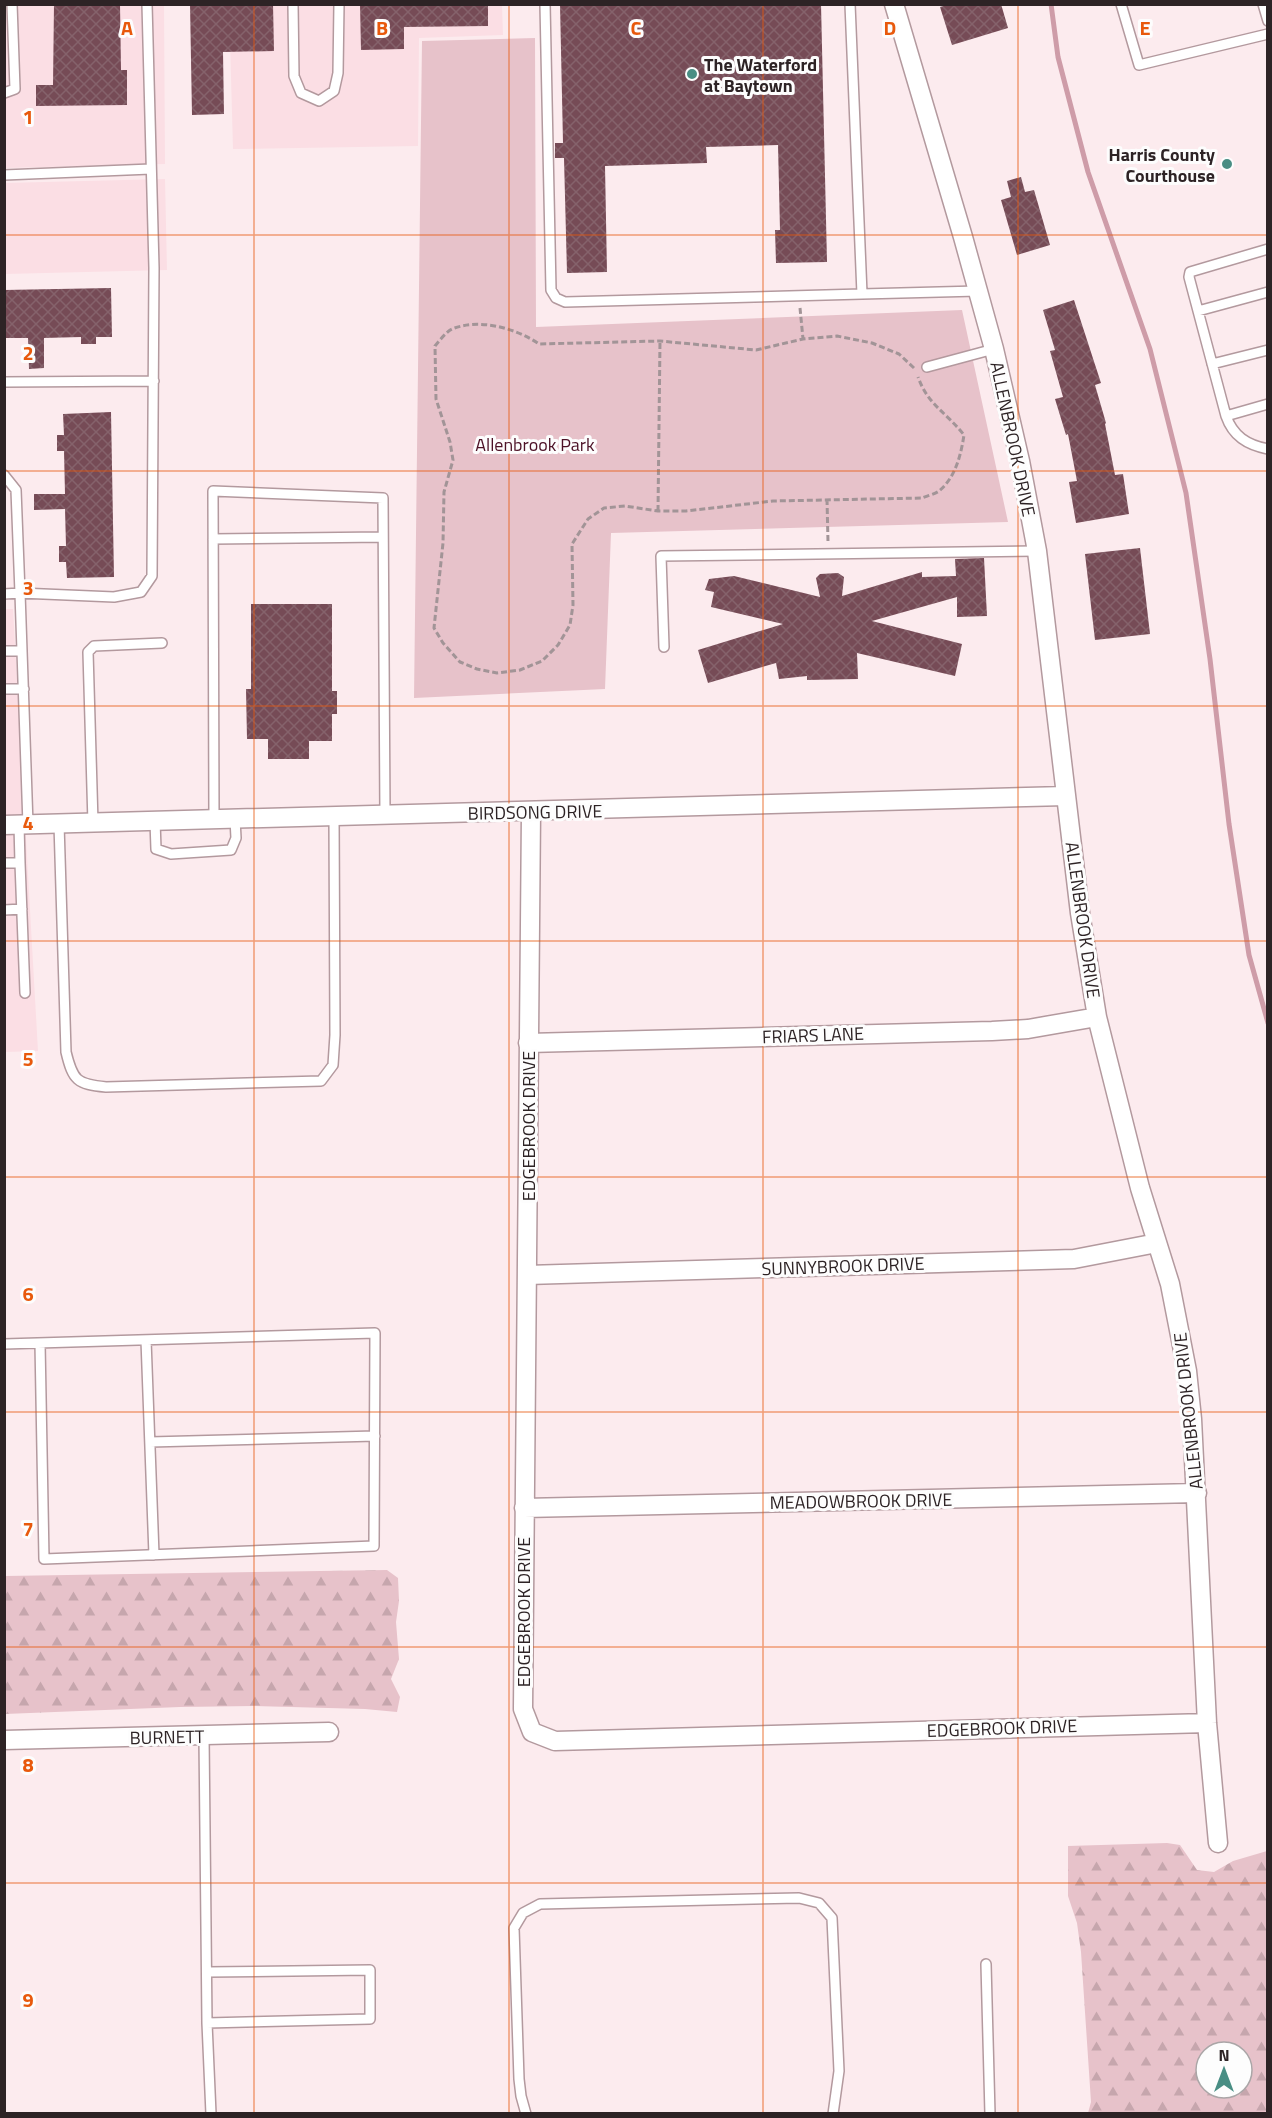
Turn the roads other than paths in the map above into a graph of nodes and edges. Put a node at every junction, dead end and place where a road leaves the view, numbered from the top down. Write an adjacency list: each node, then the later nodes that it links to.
1 (12, 4): 12 (lane)
2 (147, 4): 13 (lane)
3 (293, 4): 4 (lane)
4 (339, 4)
5 (544, 4): 18 (lane)
6 (850, 4): 18 (lane)
7 (894, 4): 16 (street, ALLENBROOK DRIVE)
8 (1121, 4): 11 (lane)
9 (1263, 4): 10 (lane)
10 (1268, 21)
11 (1268, 34)
12 (4, 93)
13 (151, 169): 14 (lane); 24 (lane)
14 (4, 175)
15 (1268, 249): 19 (lane)
16 (978, 291): 18 (lane); 20 (street, ALLENBROOK DRIVE)
17 (1268, 292): 19 (lane)
18 (862, 294)
19 (1198, 311): 22 (lane)
20 (994, 349): 23 (lane); 32 (street, ALLENBROOK DRIVE)
21 (1268, 350): 22 (lane)
22 (1212, 364): 27 (lane)
23 (927, 367)
24 (154, 381): 25 (lane); 33 (lane)
25 (4, 382)
26 (1268, 404): 27 (lane)
27 (1226, 416): 28 (lane)
28 (1268, 448)
29 (4, 475): 33 (lane)
30 (383, 537): 31 (lane); 31 (lane); 43 (lane)
31 (213, 539): 46 (lane)
32 (1037, 551): 36 (lane); 41 (street, ALLENBROOK DRIVE)
33 (20, 593): 34 (lane); 38 (lane)
34 (4, 594)
35 (162, 643): 48 (lane)
36 (664, 647)
37 (4, 651): 38 (lane)
38 (22, 651): 40 (lane)
39 (4, 689): 40 (lane)
40 (24, 689): 50 (lane)
41 (1066, 796): 42 (street, BIRDSONG DRIVE); 56 (street, ALLENBROOK DRIVE)
42 (531, 812): 43 (street, BIRDSONG DRIVE); 57 (street, EDGEBROOK DRIVE)
43 (386, 815): 44 (street, BIRDSONG DRIVE)
44 (334, 816): 45 (street, BIRDSONG DRIVE); 49 (lane)
45 (235, 819): 46 (street, BIRDSONG DRIVE); 47 (lane)
46 (214, 820): 47 (street, BIRDSONG DRIVE)
47 (154, 821): 48 (street, BIRDSONG DRIVE)
48 (93, 823): 49 (street, BIRDSONG DRIVE)
49 (59, 824): 50 (street, BIRDSONG DRIVE)
50 (17, 825): 52 (lane)
51 (4, 863): 52 (lane)
52 (20, 863): 53 (lane)
53 (22, 909): 54 (lane); 55 (lane)
54 (4, 910)
55 (25, 993)
56 (1097, 1017): 57 (street, FRIARS LANE); 58 (street, ALLENBROOK DRIVE)
57 (528, 1043): 59 (street, EDGEBROOK DRIVE)
58 (1157, 1243): 59 (street, SUNNYBROOK DRIVE); 65 (street, ALLENBROOK DRIVE)
59 (528, 1275): 66 (street, EDGEBROOK DRIVE)
60 (146, 1340): 61 (lane); 63 (lane); 64 (lane)
61 (40, 1343): 62 (lane); 67 (lane)
62 (4, 1344)
63 (375, 1436): 64 (lane); 67 (lane)
64 (150, 1442): 67 (lane)
65 (1197, 1493): 66 (street, MEADOWBROOK DRIVE); 68 (street, ALLENBROOK DRIVE)
66 (524, 1508): 68 (street, EDGEBROOK DRIVE)
67 (154, 1555)
68 (1207, 1723): 72 (street, ALLENBROOK DRIVE)
69 (329, 1732): 70 (street, BURNETT)
70 (204, 1736): 71 (street, BURNETT); 74 (lane)
71 (4, 1740)
72 (1218, 1843)
73 (986, 1964): 79 (lane)
74 (208, 1972): 75 (lane); 75 (lane)
75 (207, 2024): 76 (lane)
76 (212, 2114)
77 (526, 2114): 78 (lane)
78 (833, 2114)
79 (990, 2114)

